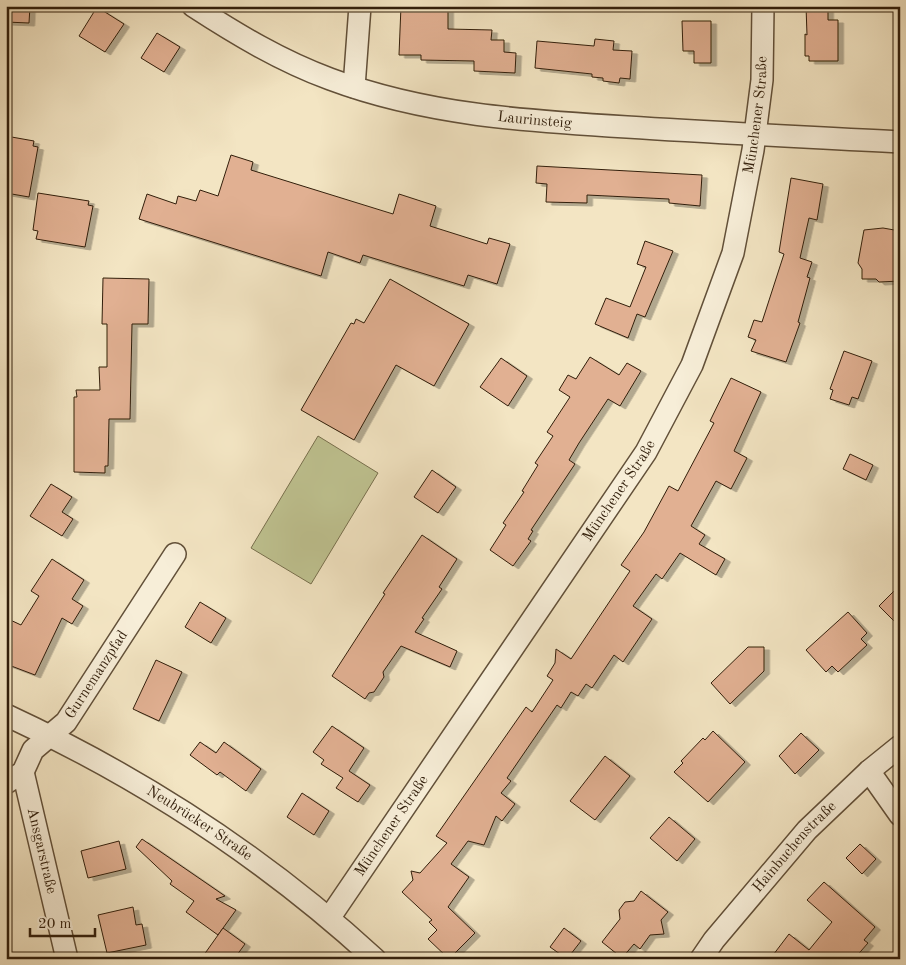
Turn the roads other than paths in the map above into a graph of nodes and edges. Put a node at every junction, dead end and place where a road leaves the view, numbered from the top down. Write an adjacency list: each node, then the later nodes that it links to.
1 (193, 6): 4 (street, Laurinsteig)
2 (360, 6): 4 (street)
3 (763, 6): 5 (street, Münchener Straße)
4 (354, 86): 5 (street, Laurinsteig)
5 (755, 135): 6 (street, Laurinsteig); 14 (street, Münchener Straße)
6 (900, 142)
7 (175, 554): 9 (street, Gurnemanzpfad)
8 (6, 715): 9 (street, Neubrücker Straße)
9 (49, 736): 12 (street, Gurnemanzpfad); 14 (street, Neubrücker Straße)
10 (900, 746): 11 (street, Hainbuchenstraße)
11 (869, 771): 13 (street); 17 (street, Hainbuchenstraße)
12 (15, 777): 15 (street, Ansgarstraße)
13 (900, 815)
14 (330, 917): 16 (street, Neubrücker Straße)
15 (67, 959)
16 (375, 959)
17 (701, 959)

